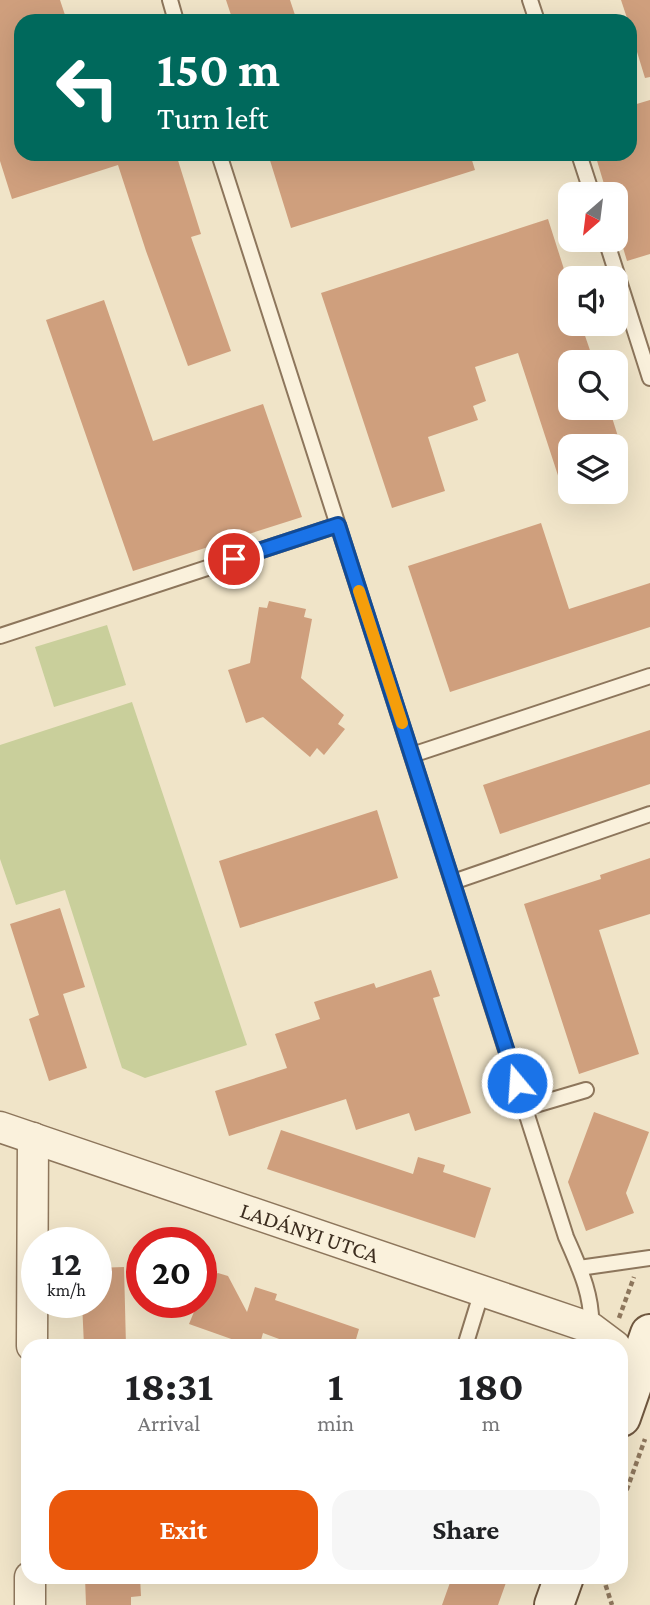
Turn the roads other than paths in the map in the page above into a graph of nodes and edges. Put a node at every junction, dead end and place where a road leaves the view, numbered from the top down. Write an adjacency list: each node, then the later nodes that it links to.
1 (221, 161): 6 (lane)
2 (581, 161): 3 (lane)
3 (588, 182)
4 (610, 252): 5 (lane)
5 (650, 378)
6 (338, 525): 7 (lane); 9 (lane)
7 (0, 636)
8 (650, 676): 9 (lane)
9 (412, 755): 11 (lane)
10 (650, 814): 11 (lane)
11 (453, 882): 13 (lane)
12 (586, 1090): 13 (lane)
13 (525, 1108): 17 (lane)
14 (0, 1127): 15 (street, LADÁNYI UTCA)
15 (33, 1138): 18 (street, LADÁNYI UTCA); 19 (street)
16 (646, 1258): 17 (lane)
17 (579, 1268): 22 (lane)
18 (482, 1291): 20 (lane); 21 (street, LADÁNYI UTCA)
19 (32, 1339)
20 (468, 1339)
21 (608, 1339)
22 (616, 1339)
23 (628, 1389): 24 (main road)
24 (634, 1427)
25 (30, 1584): 27 (street)
26 (562, 1584): 28 (main road)
27 (30, 1605)
28 (554, 1605)

